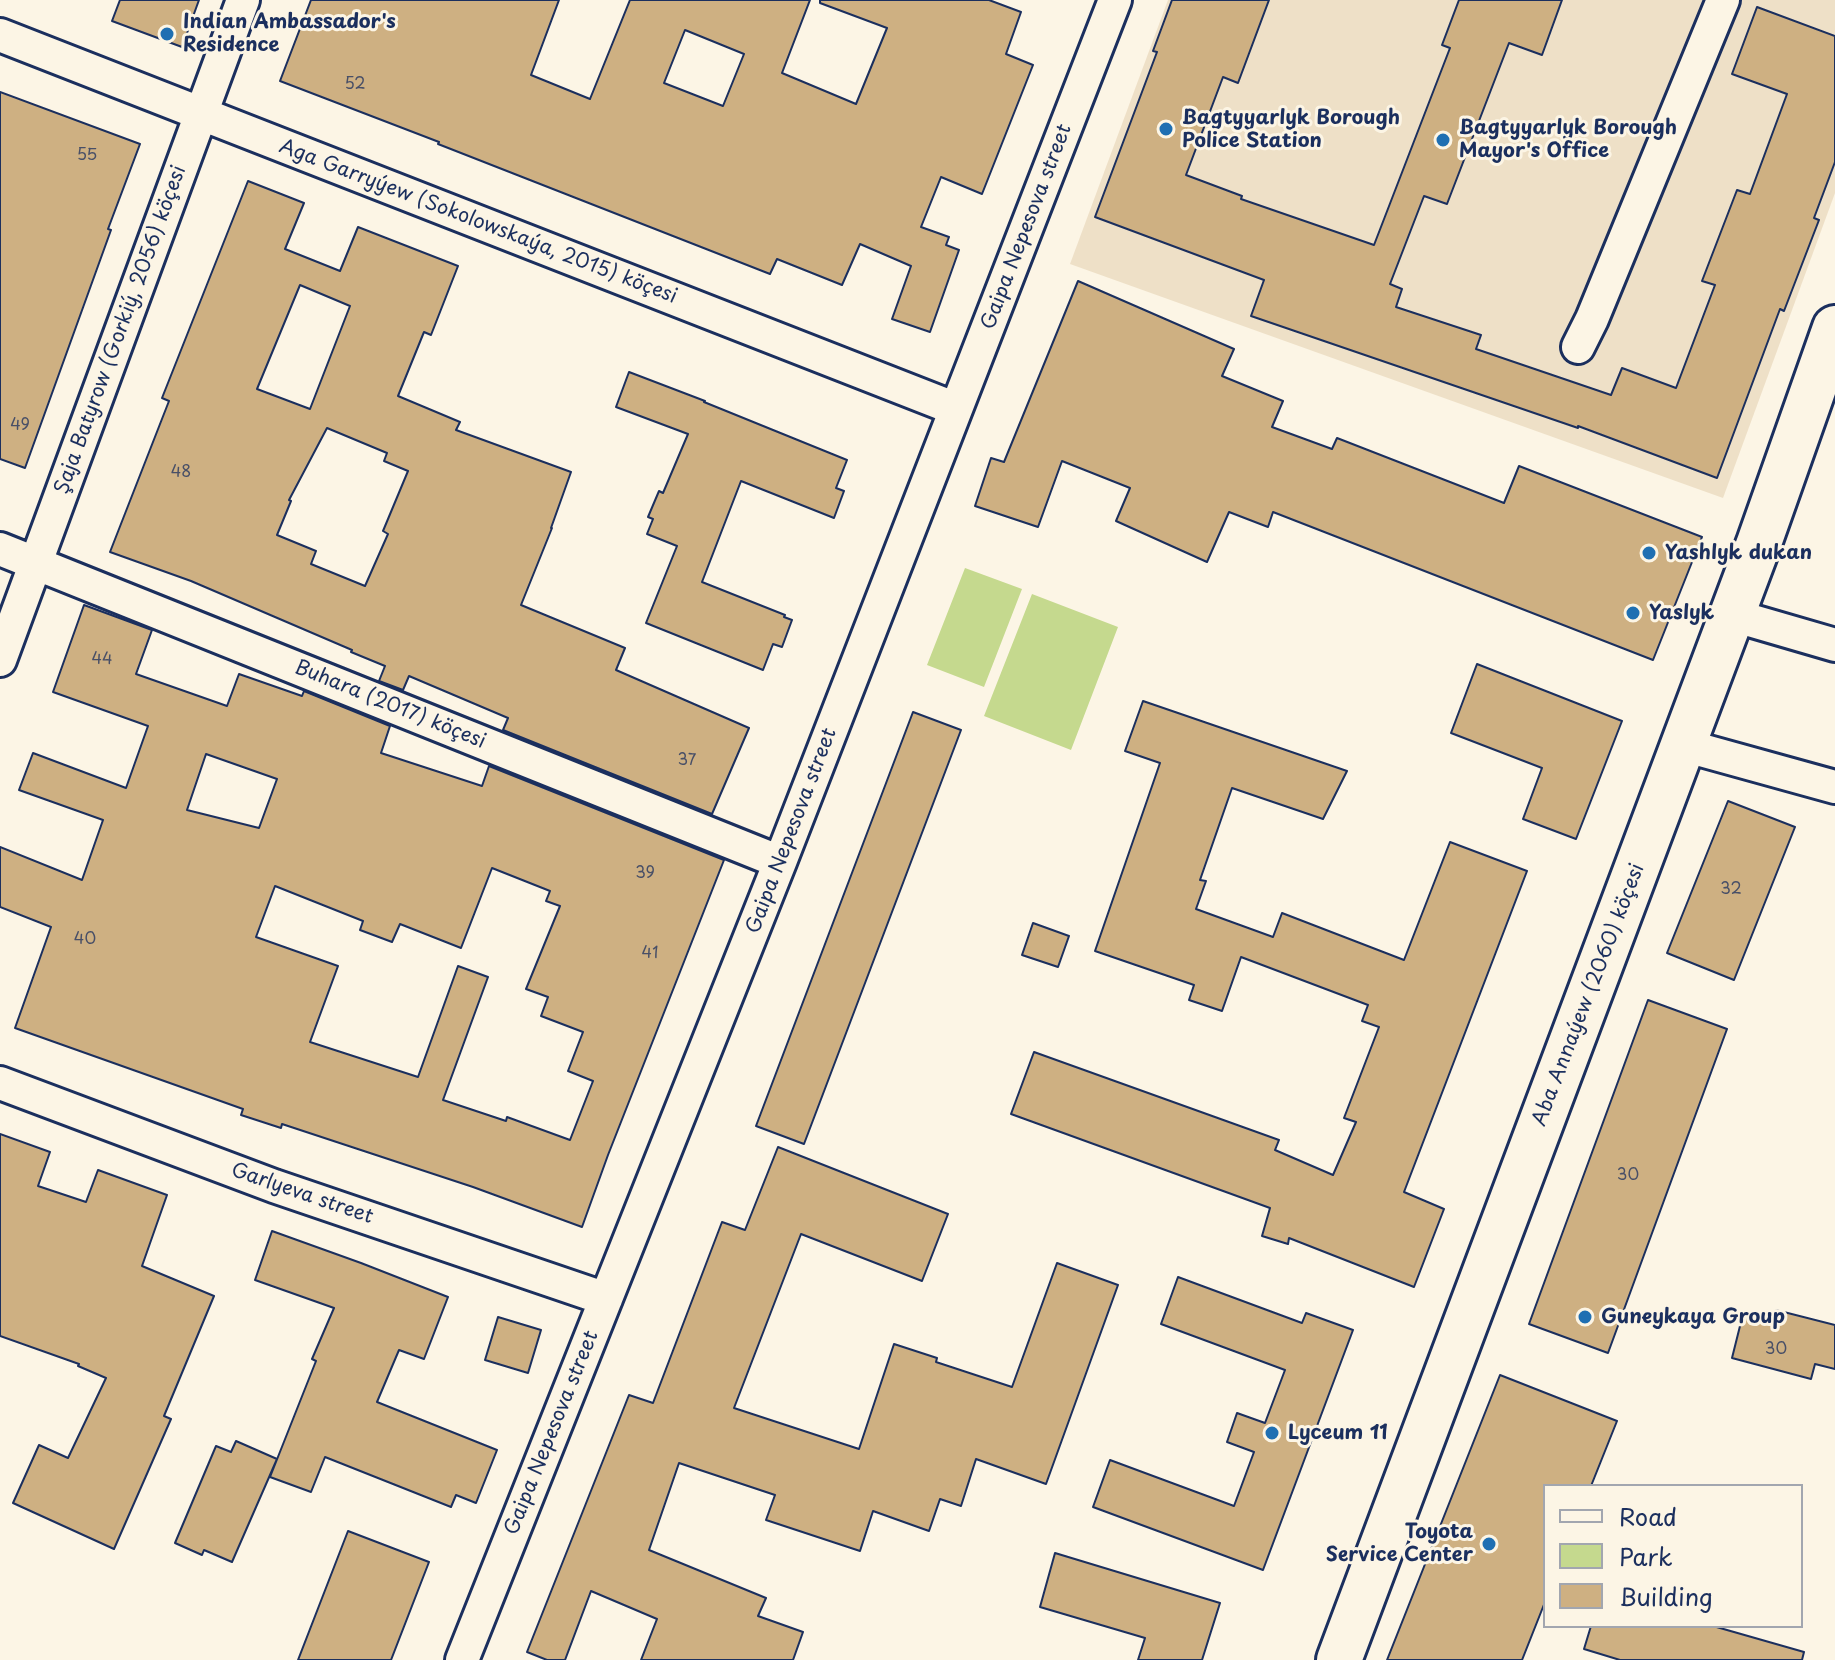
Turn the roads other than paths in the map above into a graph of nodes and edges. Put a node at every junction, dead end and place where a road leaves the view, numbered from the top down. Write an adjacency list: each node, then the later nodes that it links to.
1 (243, 0): 5 (street, Şaja Batyrow (Gorkiý, 2056) köçesi)
2 (1115, 0): 8 (street, Gaipa Nepesova street)
3 (1723, 0): 7 (street)
4 (0, 35): 5 (street, Aga Garryýew (Sokolowskaýa, 2015) köçesi)
5 (201, 113): 8 (street, Aga Garryýew (Sokolowskaýa, 2015) köçesi); 10 (street, Şaja Batyrow (Gorkiý, 2056) köçesi)
6 (1835, 328): 11 (street, Aba Annaýew (2060) köçesi)
7 (1578, 347)
8 (956, 409): 16 (street, Gaipa Nepesova street)
9 (0, 549): 10 (street, Buhara (2017) köçesi)
10 (35, 563): 13 (street, Şaja Batyrow (Gorkiý, 2056) köçesi); 16 (street, Buhara (2017) köçesi)
11 (1732, 615): 12 (street); 14 (street, Aba Annaýew (2060) köçesi)
12 (1835, 645)
13 (0, 660)
14 (1683, 745): 15 (street); 20 (street, Aba Annaýew (2060) köçesi)
15 (1835, 787)
16 (780, 862): 18 (street, Gaipa Nepesova street)
17 (0, 1083): 18 (street, Garlyeva street)
18 (606, 1299): 19 (street, Gaipa Nepesova street)
19 (462, 1660)
20 (1339, 1660)

